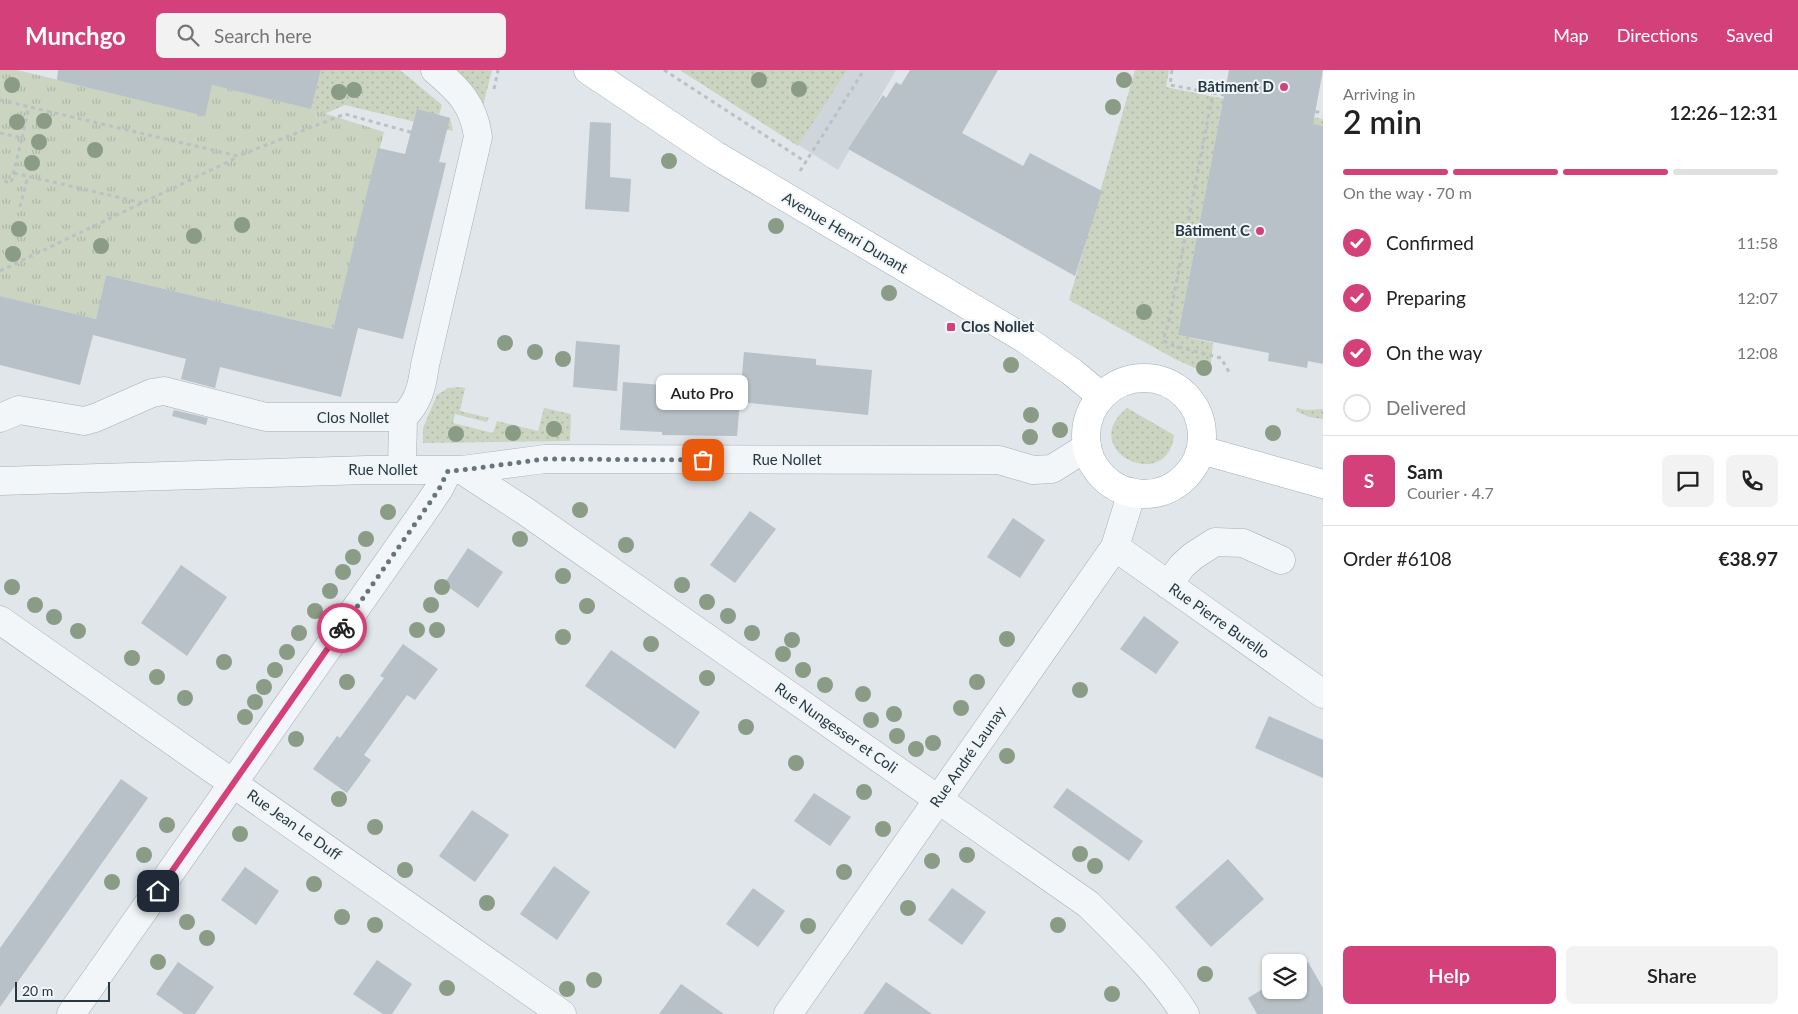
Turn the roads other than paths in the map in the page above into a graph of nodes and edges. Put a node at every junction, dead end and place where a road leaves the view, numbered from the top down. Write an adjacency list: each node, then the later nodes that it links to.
1 (435, 70): 4 (street, Clos Nollet)
2 (588, 70): 3 (main road, Avenue Henri Dunant)
3 (1101, 396): 6 (main road); 7 (main road)
4 (403, 417): 5 (street, Clos Nollet); 8 (street)
5 (0, 418)
6 (1087, 447): 9 (street, Rue Nollet); 12 (main road)
7 (1201, 450): 11 (main road); 12 (main road)
8 (402, 469): 9 (street, Rue Nollet); 10 (street, Rue Nollet)
9 (455, 470): 18 (street); 19 (street, Rue Nungesser et Coli)
10 (0, 481)
11 (1323, 484)
12 (1132, 492): 13 (street, Rue André Launay)
13 (1115, 546): 15 (street, Rue Pierre Burello); 19 (street, Rue André Launay)
14 (1281, 560): 15 (street)
15 (1168, 585): 17 (street, Rue Pierre Burello)
16 (0, 620): 18 (street, Rue Jean Le Duff)
17 (1323, 694)
18 (234, 783): 20 (street); 21 (street, Rue Jean Le Duff)
19 (939, 800): 22 (street, Rue André Launay); 23 (street, Rue Nungesser et Coli)
20 (71, 1014)
21 (562, 1014)
22 (788, 1014)
23 (1185, 1014)

